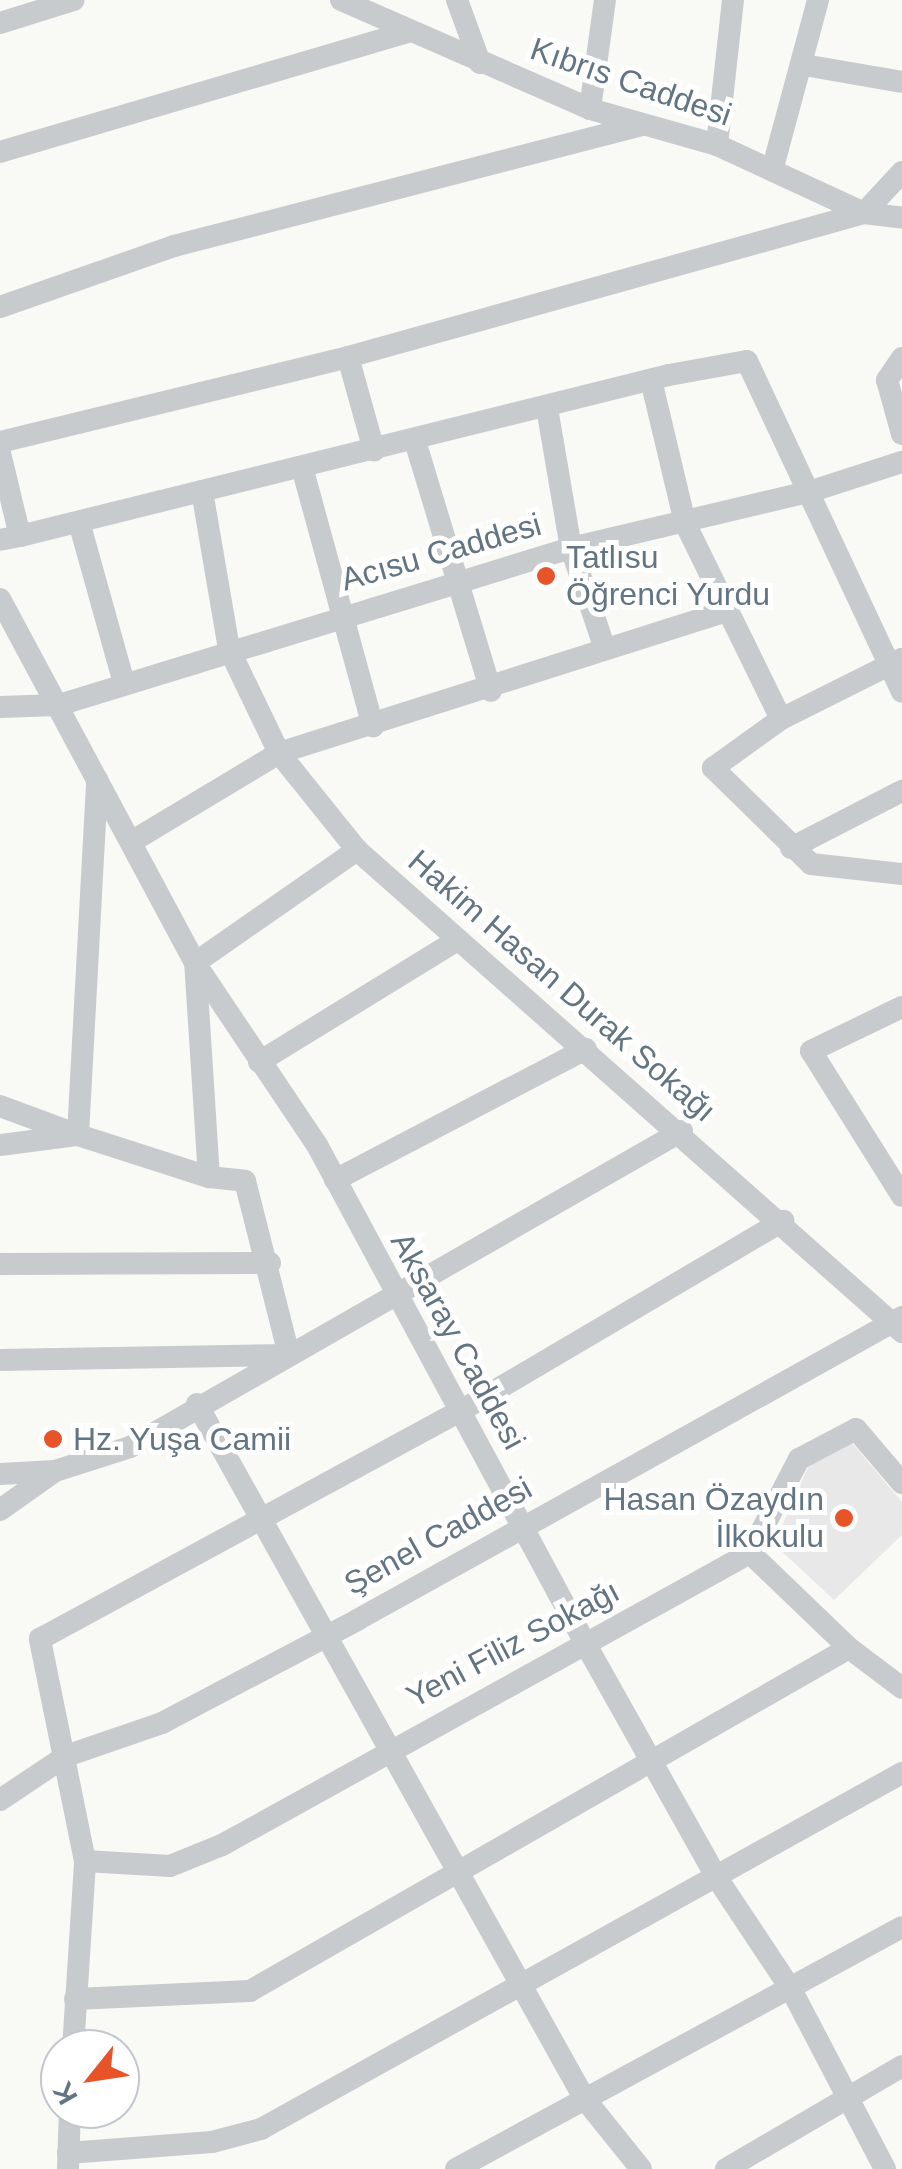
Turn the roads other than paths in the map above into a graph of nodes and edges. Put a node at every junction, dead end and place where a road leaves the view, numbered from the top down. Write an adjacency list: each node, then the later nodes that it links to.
1 (74, 0): 7 (street)
2 (341, 0): 8 (street, Kıbrıs Caddesi)
3 (457, 0): 9 (street)
4 (605, 0): 12 (street)
5 (733, 0): 14 (street)
6 (818, 0): 10 (street)
7 (0, 23)
8 (408, 32): 9 (street, Kıbrıs Caddesi); 15 (street)
9 (480, 62): 12 (street, Kıbrıs Caddesi)
10 (804, 65): 11 (street); 16 (street)
11 (902, 82)
12 (590, 108): 13 (street, Kıbrıs Caddesi)
13 (642, 125): 14 (street, Kıbrıs Caddesi); 20 (street)
14 (717, 145): 16 (street, Kıbrıs Caddesi)
15 (0, 152)
16 (773, 167): 18 (street, Kıbrıs Caddesi)
17 (902, 172): 18 (street)
18 (864, 212): 19 (street, Kıbrıs Caddesi); 21 (street)
19 (902, 218)
20 (0, 306)
21 (348, 357): 27 (street); 28 (street)
22 (902, 358): 25 (street)
23 (651, 380): 24 (street); 32 (street); 35 (street)
24 (548, 408): 26 (street); 37 (street)
25 (902, 434)
26 (415, 441): 28 (street); 38 (street)
27 (0, 442)
28 (374, 450): 31 (street)
29 (0, 453): 36 (street)
30 (902, 462): 32 (street, Acısu Caddesi)
31 (302, 467): 33 (street); 41 (street)
32 (812, 491): 35 (street, Acısu Caddesi); 44 (street)
33 (202, 492): 34 (street); 42 (street, Hakim Hasan Durak Sokağı)
34 (78, 522): 36 (street); 45 (street)
35 (686, 523): 37 (street, Acısu Caddesi); 40 (street)
36 (10, 538)
37 (571, 548): 38 (street, Acısu Caddesi); 43 (street)
38 (453, 582): 41 (street, Acısu Caddesi); 46 (street)
39 (0, 599): 48 (street, Aksaray Caddesi)
40 (726, 611): 43 (street); 50 (street)
41 (343, 614): 42 (street, Acısu Caddesi); 51 (street)
42 (229, 649): 45 (street, Acısu Caddesi); 52 (street, Hakim Hasan Durak Sokağı)
43 (604, 649): 46 (street)
44 (896, 661): 47 (street); 50 (street)
45 (124, 683): 48 (street, Acısu Caddesi)
46 (491, 691): 51 (street)
47 (902, 692)
48 (59, 704): 49 (street, Acısu Caddesi); 53 (street, Aksaray Caddesi)
49 (0, 707)
50 (781, 720): 56 (street)
51 (373, 726): 52 (street)
52 (279, 753): 55 (street); 57 (street, Hakim Hasan Durak Sokağı)
53 (97, 777): 55 (street, Aksaray Caddesi); 66 (street)
54 (902, 791): 56 (street)
55 (132, 842): 60 (street, Aksaray Caddesi)
56 (791, 848): 58 (street)
57 (356, 850): 59 (street, Hakim Hasan Durak Sokağı); 60 (street)
58 (902, 874)
59 (454, 942): 62 (street, Hakim Hasan Durak Sokağı); 63 (street)
60 (195, 963): 63 (street, Aksaray Caddesi); 68 (street)
61 (902, 1007): 70 (street)
62 (586, 1049): 65 (street, Hakim Hasan Durak Sokağı); 69 (street)
63 (258, 1062): 69 (street, Aksaray Caddesi)
64 (0, 1106): 66 (street)
65 (682, 1131): 71 (street, Hakim Hasan Durak Sokağı); 74 (street)
66 (78, 1135): 67 (street); 68 (street)
67 (0, 1145)
68 (209, 1177): 72 (street)
69 (335, 1180): 74 (street, Aksaray Caddesi)
70 (902, 1196)
71 (782, 1222): 75 (street, Hakim Hasan Durak Sokağı); 79 (street)
72 (270, 1263): 73 (street); 76 (street)
73 (0, 1264)
74 (395, 1300): 76 (street); 79 (street, Aksaray Caddesi)
75 (899, 1324): 85 (street, Şenel Caddesi)
76 (289, 1355): 77 (street); 78 (street)
77 (0, 1360)
78 (197, 1404): 80 (street); 84 (street)
79 (462, 1410): 84 (street); 85 (street, Aksaray Caddesi)
80 (56, 1471): 81 (street); 83 (street)
81 (0, 1474)
82 (902, 1482): 86 (street)
83 (0, 1510)
84 (260, 1516): 87 (street); 92 (street)
85 (522, 1526): 87 (street, Şenel Caddesi); 88 (street, Aksaray Caddesi)
86 (750, 1553): 88 (street, Yeni Filiz Sokağı); 89 (street)
87 (325, 1635): 91 (street); 92 (street, Şenel Caddesi)
88 (585, 1643): 91 (street, Yeni Filiz Sokağı); 93 (street, Aksaray Caddesi)
89 (849, 1648): 90 (street); 93 (street)
90 (902, 1688)
91 (388, 1748): 96 (street, Yeni Filiz Sokağı); 97 (street)
92 (66, 1756): 95 (street, Şenel Caddesi); 96 (street)
93 (651, 1756): 97 (street); 98 (street, Aksaray Caddesi)
94 (902, 1773): 98 (street)
95 (0, 1800)
96 (86, 1861): 102 (street)
97 (456, 1872): 100 (street); 102 (street)
98 (714, 1875): 100 (street); 101 (street, Aksaray Caddesi)
99 (902, 1928): 101 (street)
100 (518, 1982): 105 (street); 108 (street)
101 (792, 1990): 105 (street); 106 (street, Aksaray Caddesi)
102 (76, 1999): 103 (street)
103 (74, 2029)
104 (902, 2066): 106 (street)
105 (584, 2098): 109 (street); 110 (street)
106 (844, 2100): 111 (street); 112 (street, Aksaray Caddesi)
107 (69, 2129): 108 (street)
108 (68, 2161)
109 (456, 2169)
110 (641, 2169)
111 (726, 2169)
112 (885, 2169)

